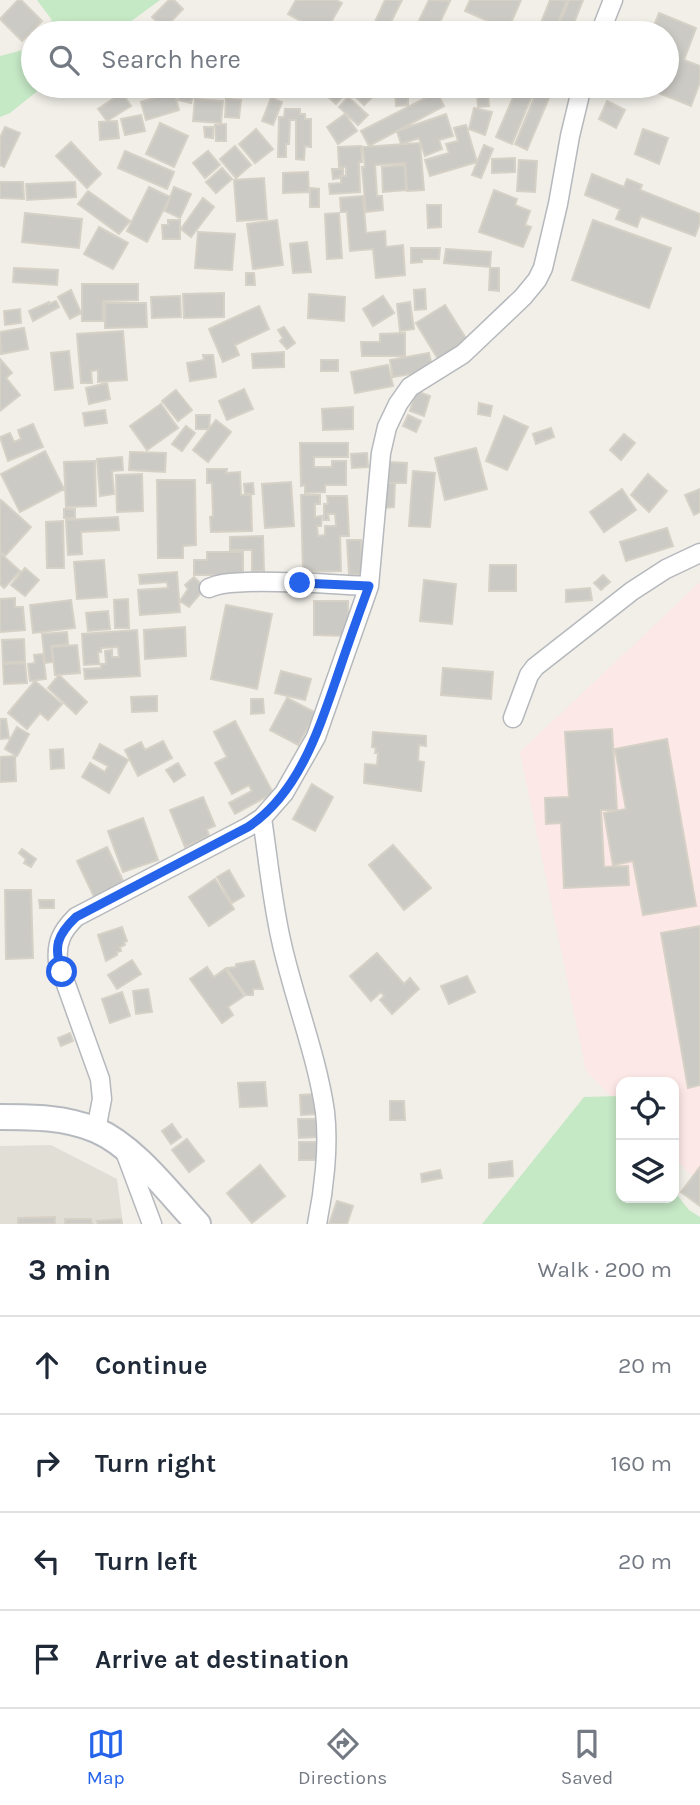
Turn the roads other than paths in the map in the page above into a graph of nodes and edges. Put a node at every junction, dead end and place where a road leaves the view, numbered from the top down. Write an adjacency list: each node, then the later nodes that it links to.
1 (613, 0): 2 (street)
2 (605, 21)
3 (579, 98): 5 (street)
4 (700, 553): 7 (street)
5 (369, 586): 6 (street); 8 (street)
6 (209, 588)
7 (513, 718)
8 (262, 818): 10 (street); 14 (street)
9 (0, 1117): 10 (main road)
10 (96, 1130): 11 (main road)
11 (123, 1146): 12 (street); 13 (main road)
12 (152, 1224)
13 (198, 1224)
14 (317, 1224)

